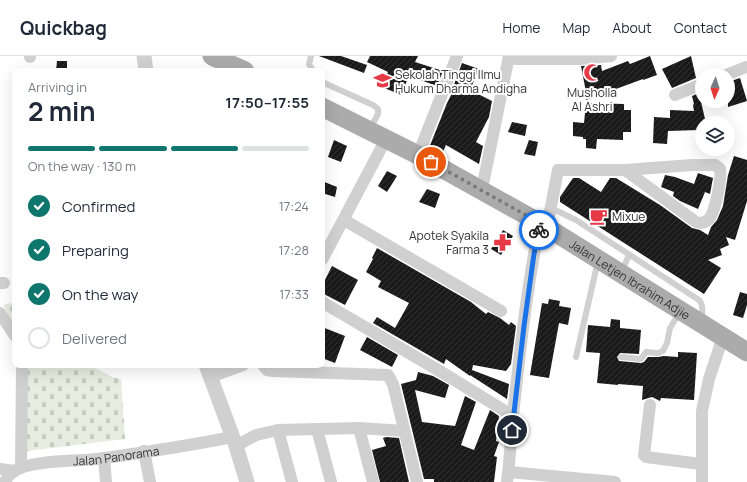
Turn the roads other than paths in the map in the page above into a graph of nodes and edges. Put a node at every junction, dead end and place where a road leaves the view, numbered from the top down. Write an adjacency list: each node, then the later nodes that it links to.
1 (144, 56): 8 (street)
2 (311, 56): 10 (lane)
3 (457, 56): 18 (street)
4 (612, 56): 6 (street)
5 (218, 57): 9 (main road)
6 (509, 58): 20 (street)
7 (745, 65): 11 (street)
8 (146, 68)
9 (239, 68)
10 (311, 68)
11 (735, 70)
12 (325, 83): 16 (lane)
13 (695, 87): 14 (street)
14 (675, 95)
15 (325, 108): 16 (main road, Jalan Letjen Ibrahim Adjie)
16 (369, 130): 17 (main road, Jalan Letjen Ibrahim Adjie)
17 (386, 139): 18 (main road, Jalan Letjen Ibrahim Adjie); 22 (street)
18 (418, 155): 20 (main road, Jalan Letjen Ibrahim Adjie)
19 (625, 170): 19 (street); 21 (street)
20 (482, 190): 21 (main road, Jalan Letjen Ibrahim Adjie)
21 (546, 219): 24 (lane); 25 (main road, Jalan Letjen Ibrahim Adjie); 42 (street)
22 (344, 220): 23 (street); 28 (street)
23 (325, 255)
24 (629, 255): 26 (lane); 31 (lane)
25 (598, 260): 26 (main road, Jalan Letjen Ibrahim Adjie); 35 (lane)
26 (621, 274): 29 (main road, Jalan Letjen Ibrahim Adjie)
27 (325, 304): 42 (street)
28 (501, 311)
29 (681, 311): 31 (main road, Jalan Letjen Ibrahim Adjie); 36 (lane)
30 (0, 313): 32 (street)
31 (702, 324): 33 (main road, Jalan Letjen Ibrahim Adjie)
32 (12, 331)
33 (723, 338): 34 (main road, Jalan Letjen Ibrahim Adjie); 50 (street)
34 (747, 352)
35 (576, 357)
36 (621, 358)
37 (22, 368): 52 (street)
38 (226, 368): 40 (street)
39 (265, 368): 46 (street)
40 (208, 371): 47 (street)
41 (650, 405): 50 (street)
42 (513, 416): 53 (street)
43 (359, 428): 44 (street, Jalan Panorama); 46 (street, Jalan Panorama); 60 (street)
44 (317, 429): 45 (street, Jalan Panorama); 59 (street)
45 (278, 430): 47 (street, Jalan Panorama); 58 (street)
46 (404, 431): 61 (street)
47 (234, 441): 48 (street, Jalan Panorama); 57 (street)
48 (144, 452): 49 (street, Jalan Panorama); 56 (street)
49 (104, 458): 52 (street, Jalan Panorama); 55 (street)
50 (702, 464): 63 (street)
51 (0, 469): 52 (street)
52 (18, 469): 54 (street)
53 (508, 477): 62 (street)
54 (4, 482)
55 (106, 482)
56 (150, 482)
57 (248, 482)
58 (292, 482)
59 (331, 482)
60 (373, 482)
61 (417, 482)
62 (615, 482)
63 (702, 482)

